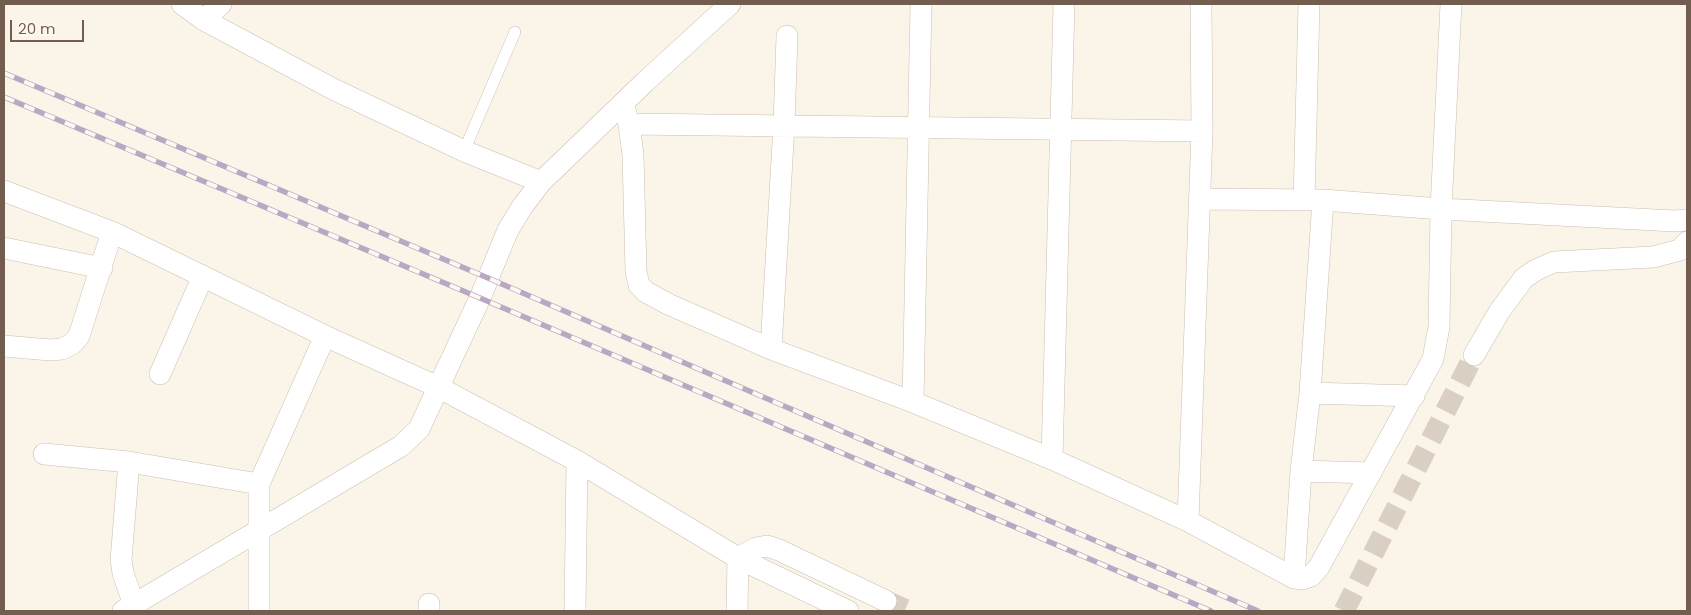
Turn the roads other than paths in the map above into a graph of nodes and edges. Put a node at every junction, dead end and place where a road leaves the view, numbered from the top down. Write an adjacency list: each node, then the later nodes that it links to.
1 (182, 4): 9 (street)
2 (221, 4): 9 (street)
3 (730, 4): 12 (street)
4 (921, 4): 15 (street)
5 (1064, 4): 16 (street)
6 (1201, 4): 17 (street)
7 (1309, 4): 22 (street)
8 (1451, 4): 23 (street)
9 (204, 20): 18 (street)
10 (515, 32): 18 (lane)
11 (788, 36): 14 (street)
12 (623, 103): 13 (street); 19 (street)
13 (630, 124): 14 (street); 32 (street)
14 (784, 125): 15 (street); 32 (street)
15 (918, 127): 16 (street); 38 (street)
16 (1061, 129): 17 (street); 40 (street)
17 (1202, 131): 21 (street)
18 (464, 150): 19 (street)
19 (541, 182): 35 (street)
20 (4, 191): 25 (street)
21 (1200, 199): 22 (street); 46 (street)
22 (1314, 200): 23 (street); 36 (street)
23 (1441, 209): 24 (street); 37 (street)
24 (1687, 220)
25 (112, 232): 28 (street); 29 (street)
26 (1687, 242): 33 (street)
27 (4, 248): 28 (street)
28 (102, 268): 31 (street)
29 (203, 276): 30 (street); 34 (street)
30 (325, 336): 35 (street); 45 (street)
31 (4, 346)
32 (771, 349): 38 (street)
33 (1474, 355)
34 (160, 374)
35 (438, 386): 41 (street); 47 (street)
36 (1310, 393): 37 (street); 43 (street)
37 (1414, 396): 44 (street)
38 (913, 402): 40 (street)
39 (44, 454): 42 (street)
40 (1052, 459): 46 (street)
41 (577, 461): 48 (street); 53 (street)
42 (129, 462): 45 (street); 51 (street)
43 (1301, 471): 44 (street); 49 (street)
44 (1371, 473): 49 (street)
45 (259, 484): 47 (street)
46 (1188, 521): 49 (street)
47 (259, 530): 51 (street); 52 (street)
48 (738, 558): 50 (street); 54 (street); 55 (street)
49 (1294, 578)
50 (886, 601)
51 (128, 608)
52 (259, 611)
53 (575, 611)
54 (737, 611)
55 (848, 611)

